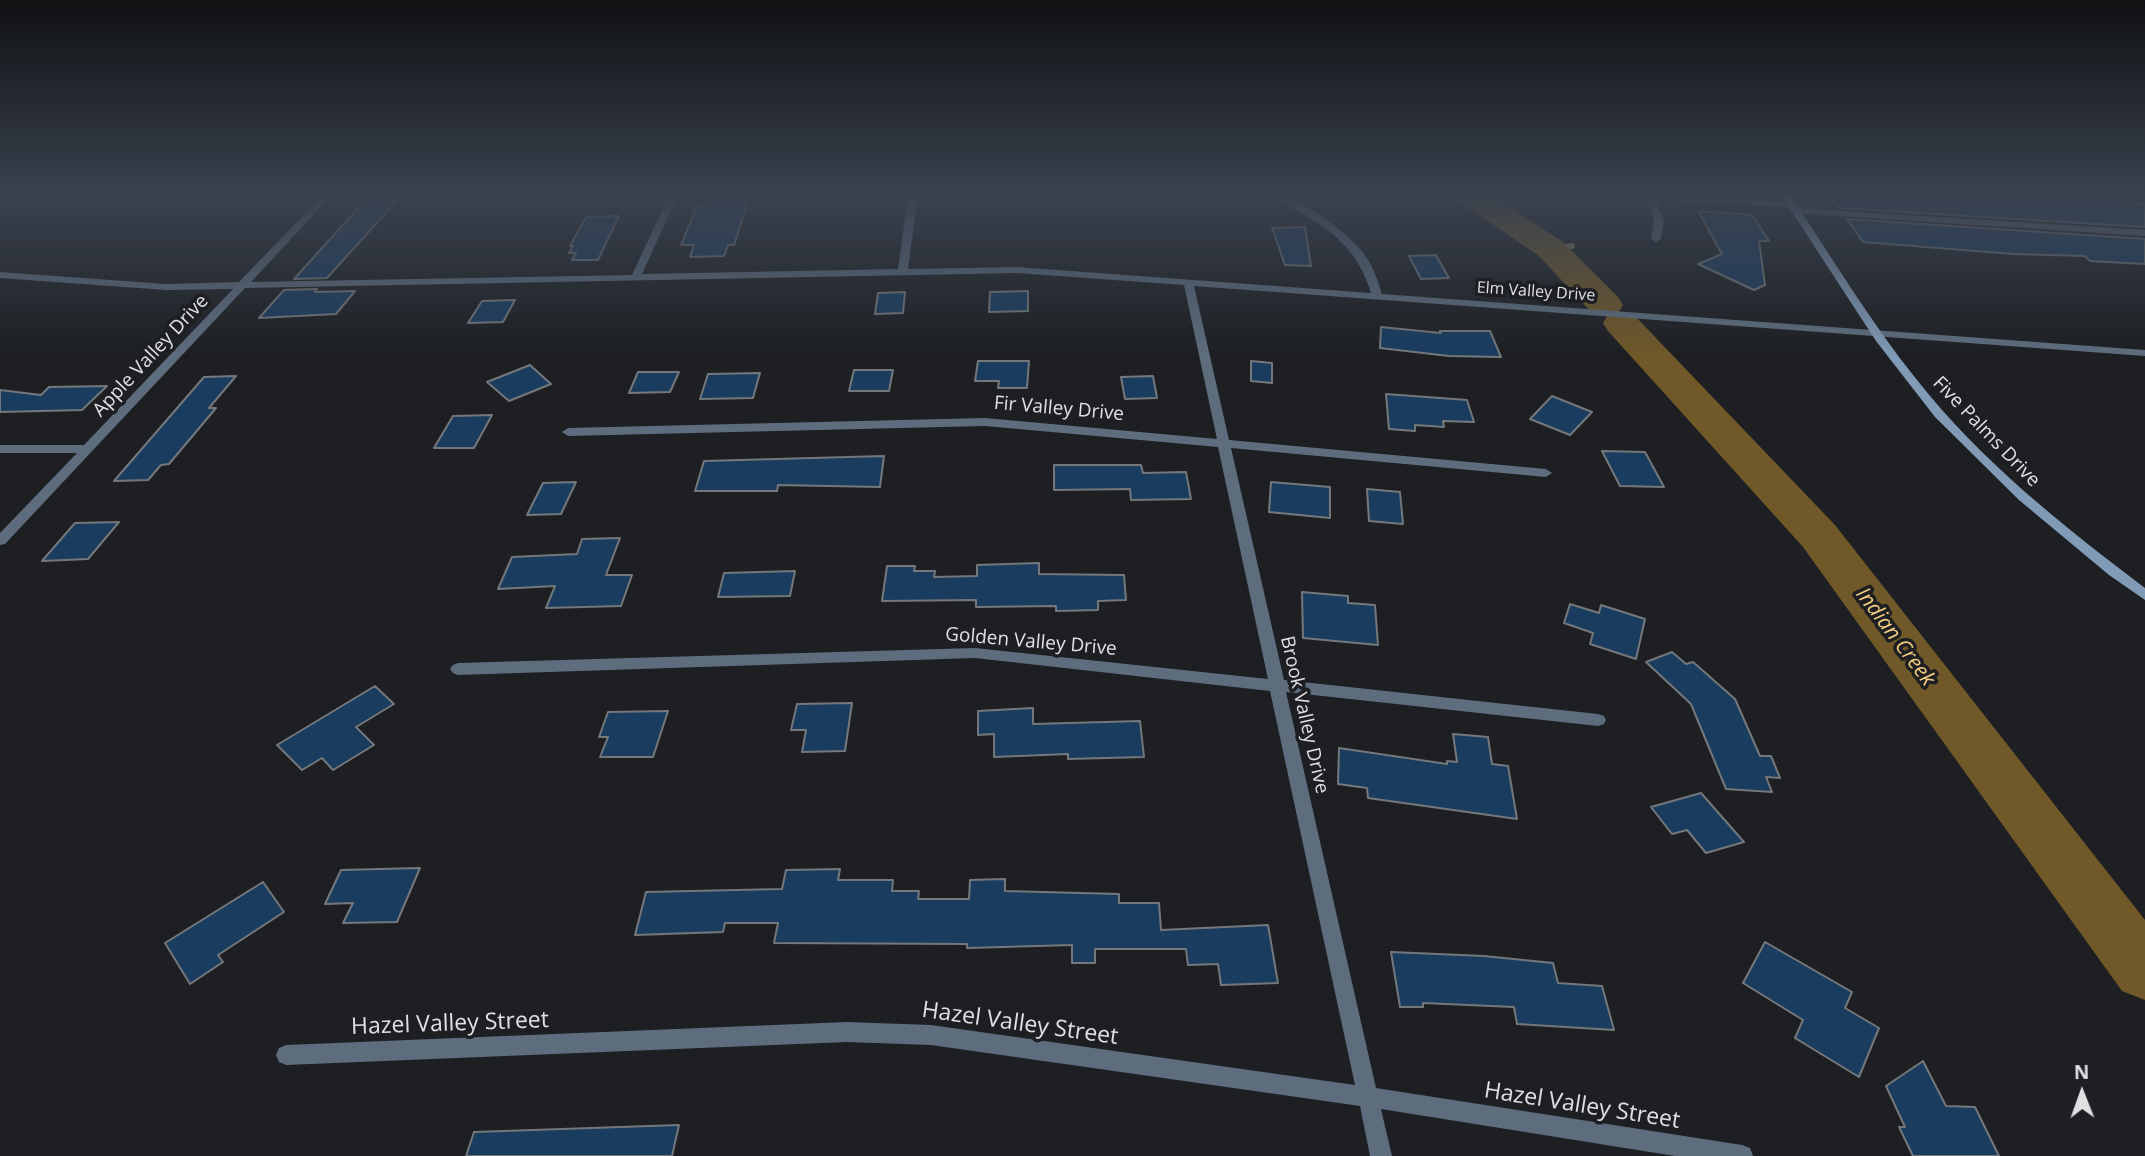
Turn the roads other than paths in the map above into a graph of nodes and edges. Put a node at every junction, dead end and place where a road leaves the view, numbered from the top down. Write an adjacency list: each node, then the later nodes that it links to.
1 (277, 249): 10 (street, Apple Valley Drive)
2 (649, 249): 8 (street)
3 (906, 249): 6 (street)
4 (1353, 249): 11 (street)
5 (1821, 249): 12 (street, Five Palms Drive)
6 (903, 271): 8 (street, Elm Valley Drive); 9 (street, Elm Valley Drive)
7 (0, 275): 10 (street, Elm Valley Drive)
8 (636, 277): 10 (street, Elm Valley Drive)
9 (1188, 282): 11 (street, Elm Valley Drive); 15 (street, Brook Valley Drive)
10 (243, 285): 17 (street, Apple Valley Drive)
11 (1377, 296): 12 (street, Elm Valley Drive)
12 (1878, 333): 13 (street, Elm Valley Drive); 20 (street, Five Palms Drive)
13 (2145, 353)
14 (568, 432): 15 (street, Fir Valley Drive)
15 (1222, 443): 18 (street, Fir Valley Drive); 22 (street, Brook Valley Drive)
16 (0, 449): 17 (street)
17 (88, 449): 19 (street, Apple Valley Drive)
18 (1546, 473)
19 (0, 541)
20 (2145, 595)
21 (458, 669): 22 (street, Golden Valley Drive)
22 (1277, 687): 23 (street, Golden Valley Drive); 25 (street, Brook Valley Drive)
23 (1598, 720)
24 (286, 1055): 25 (street, Hazel Valley Street)
25 (1368, 1097): 26 (street, Brook Valley Drive); 27 (street, Hazel Valley Street)
26 (1381, 1156)
27 (1742, 1156)

